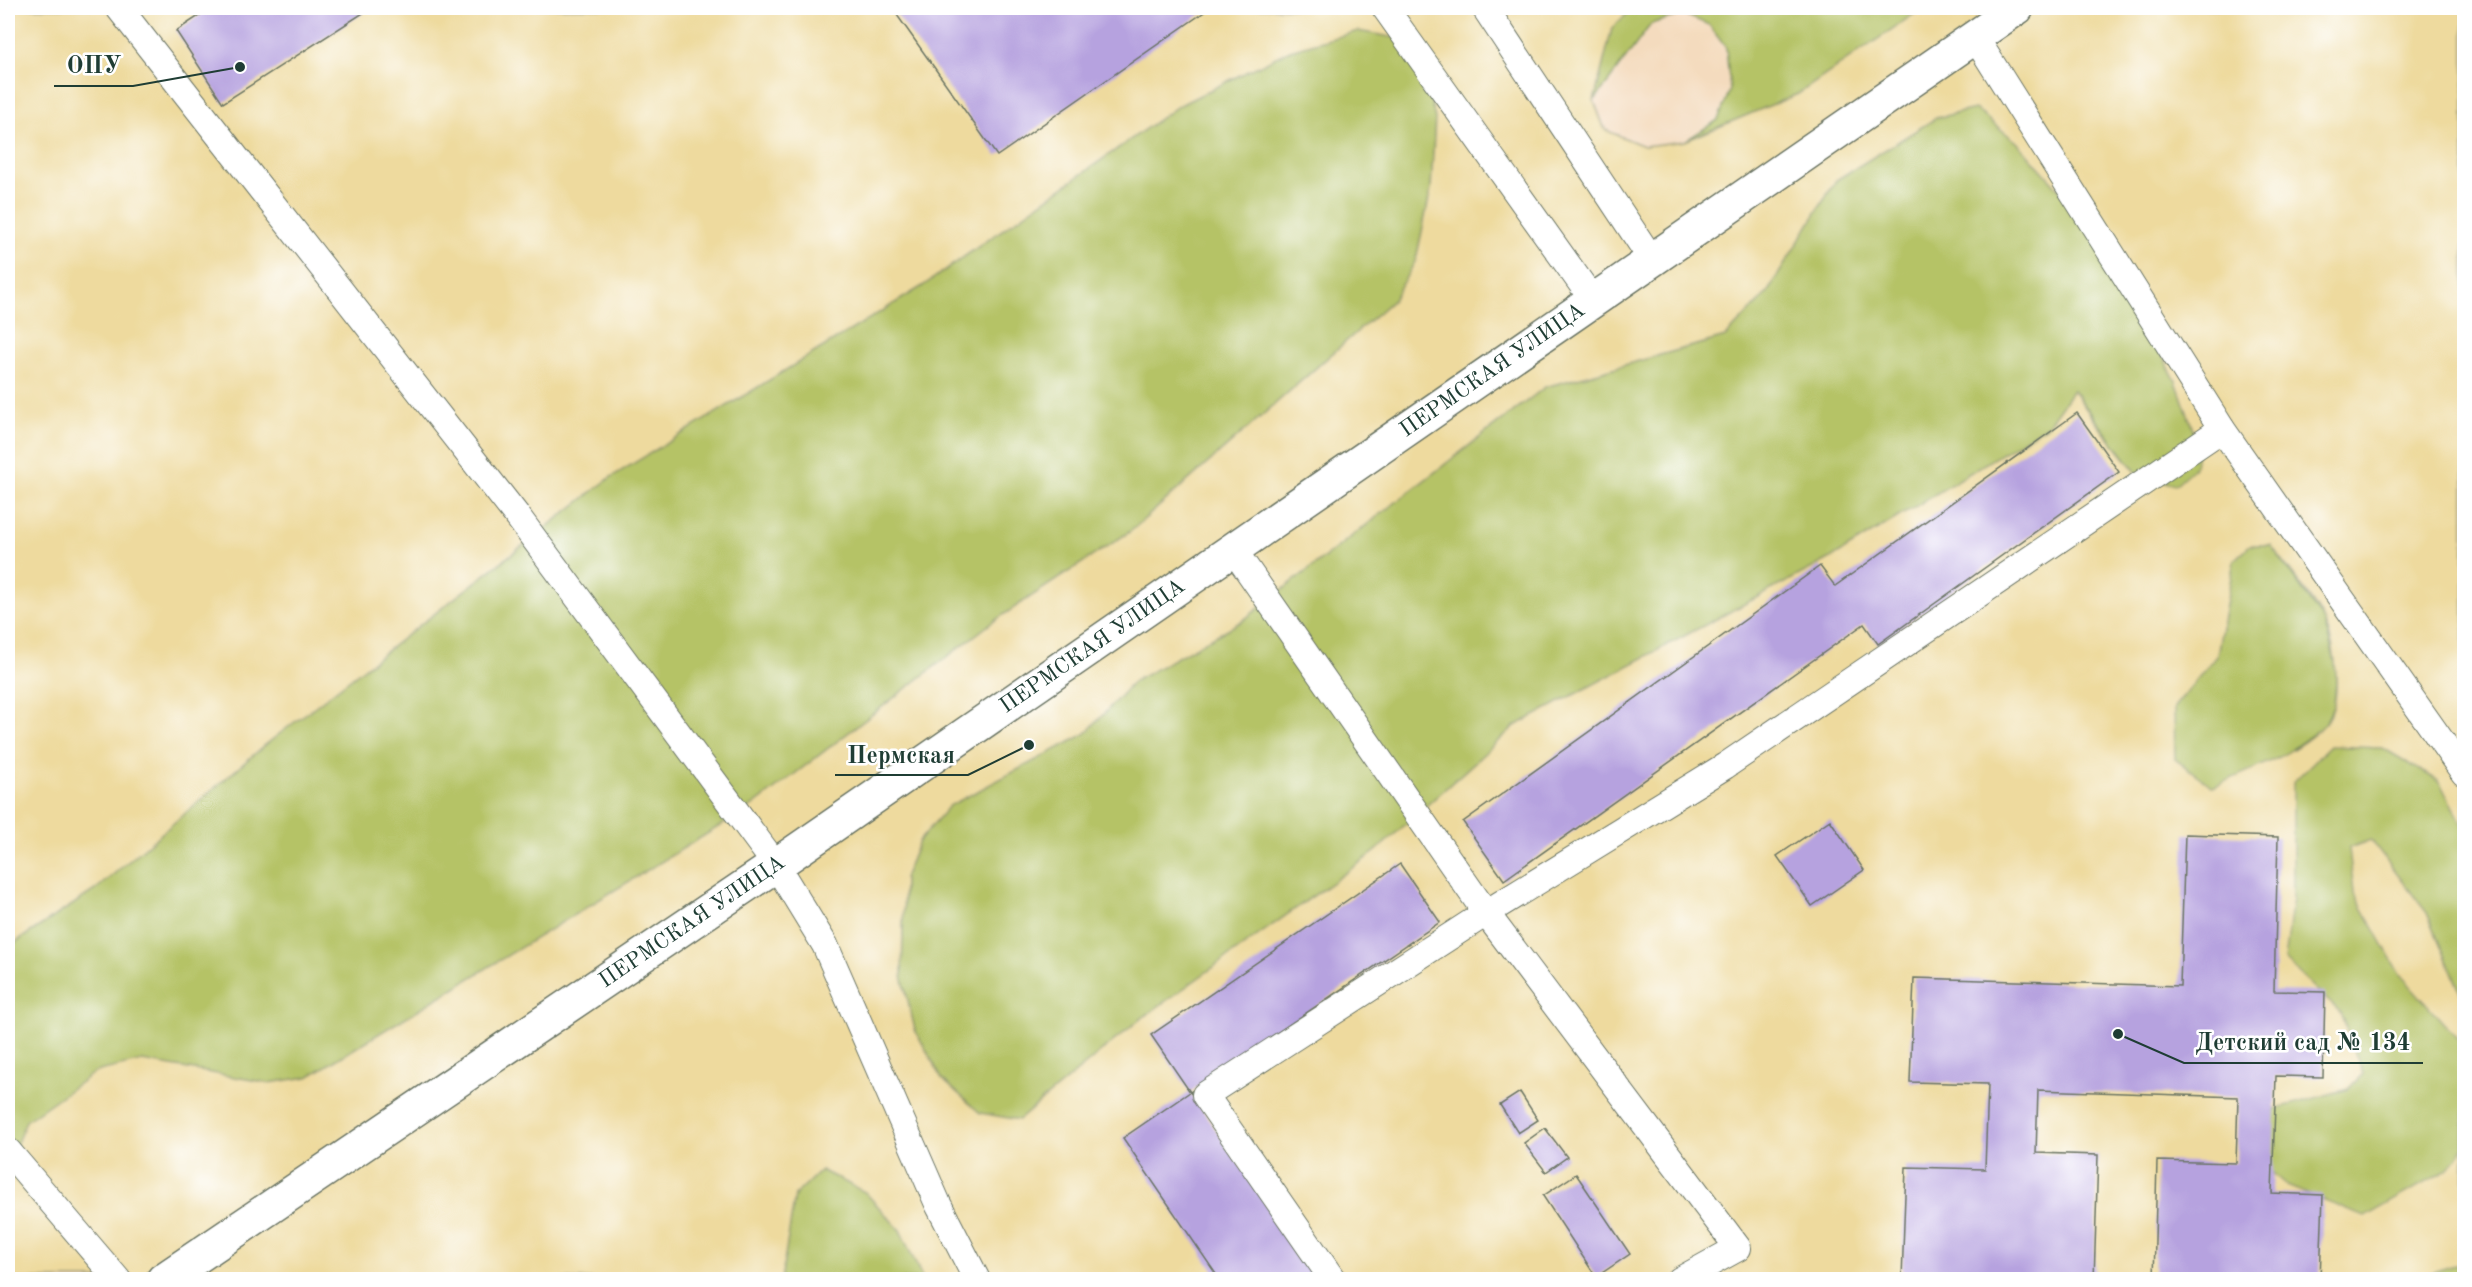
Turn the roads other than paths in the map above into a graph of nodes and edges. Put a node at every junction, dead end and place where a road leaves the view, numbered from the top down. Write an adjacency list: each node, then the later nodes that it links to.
1 (119, 8): 11 (lane)
2 (1385, 8): 7 (lane)
3 (1485, 8): 6 (lane)
4 (2017, 8): 5 (street, ПЕРМСКАЯ УЛИЦА)
5 (1975, 37): 6 (street, ПЕРМСКАЯ УЛИЦА); 8 (lane)
6 (1652, 260): 7 (street, ПЕРМСКАЯ УЛИЦА)
7 (1593, 300): 9 (street, ПЕРМСКАЯ УЛИЦА)
8 (2222, 429): 10 (lane); 12 (lane)
9 (1233, 549): 11 (street, ПЕРМСКАЯ УЛИЦА); 12 (lane)
10 (2464, 773)
11 (776, 865): 14 (street, ПЕРМСКАЯ УЛИЦА); 16 (lane)
12 (1486, 913): 17 (lane); 18 (lane)
13 (8, 1151): 15 (lane)
14 (178, 1275)
15 (118, 1280)
16 (977, 1280)
17 (1333, 1280)
18 (1680, 1280)

